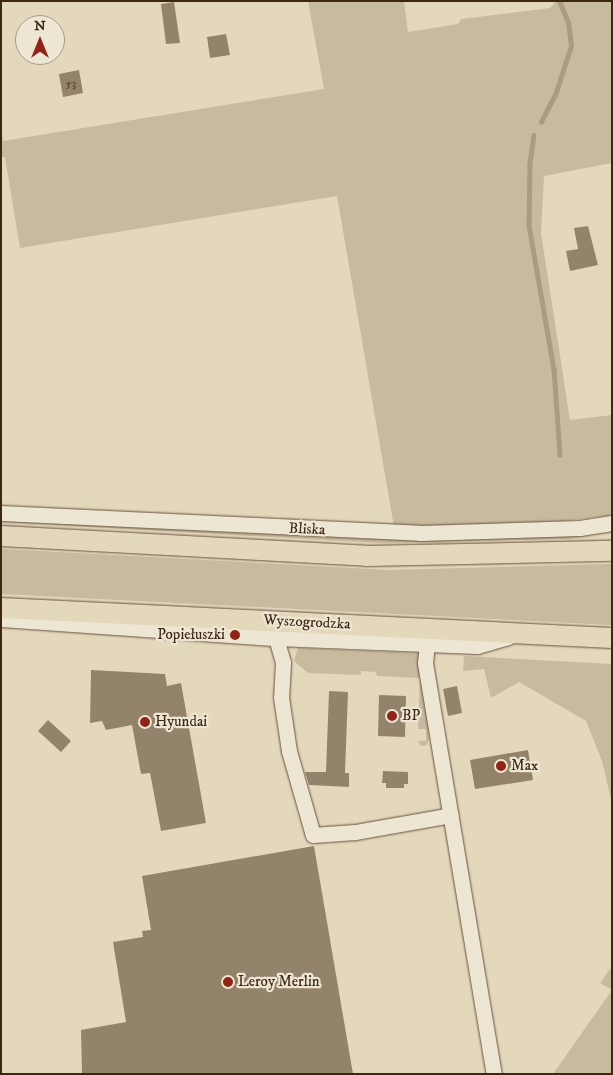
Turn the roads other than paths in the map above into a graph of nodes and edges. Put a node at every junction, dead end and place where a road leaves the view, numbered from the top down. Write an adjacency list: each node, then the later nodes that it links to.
1 (1, 513): 2 (street, Bliska)
2 (612, 523)
3 (1, 536): 4 (main road)
4 (612, 551)
5 (1, 608): 7 (main road, Wyszogrodzka)
6 (1, 619): 8 (street)
7 (520, 634): 9 (main road, Wyszogrodzka); 10 (street)
8 (276, 638): 10 (street); 11 (street)
9 (612, 638)
10 (428, 644): 11 (street)
11 (451, 815): 12 (street)
12 (494, 1074)

